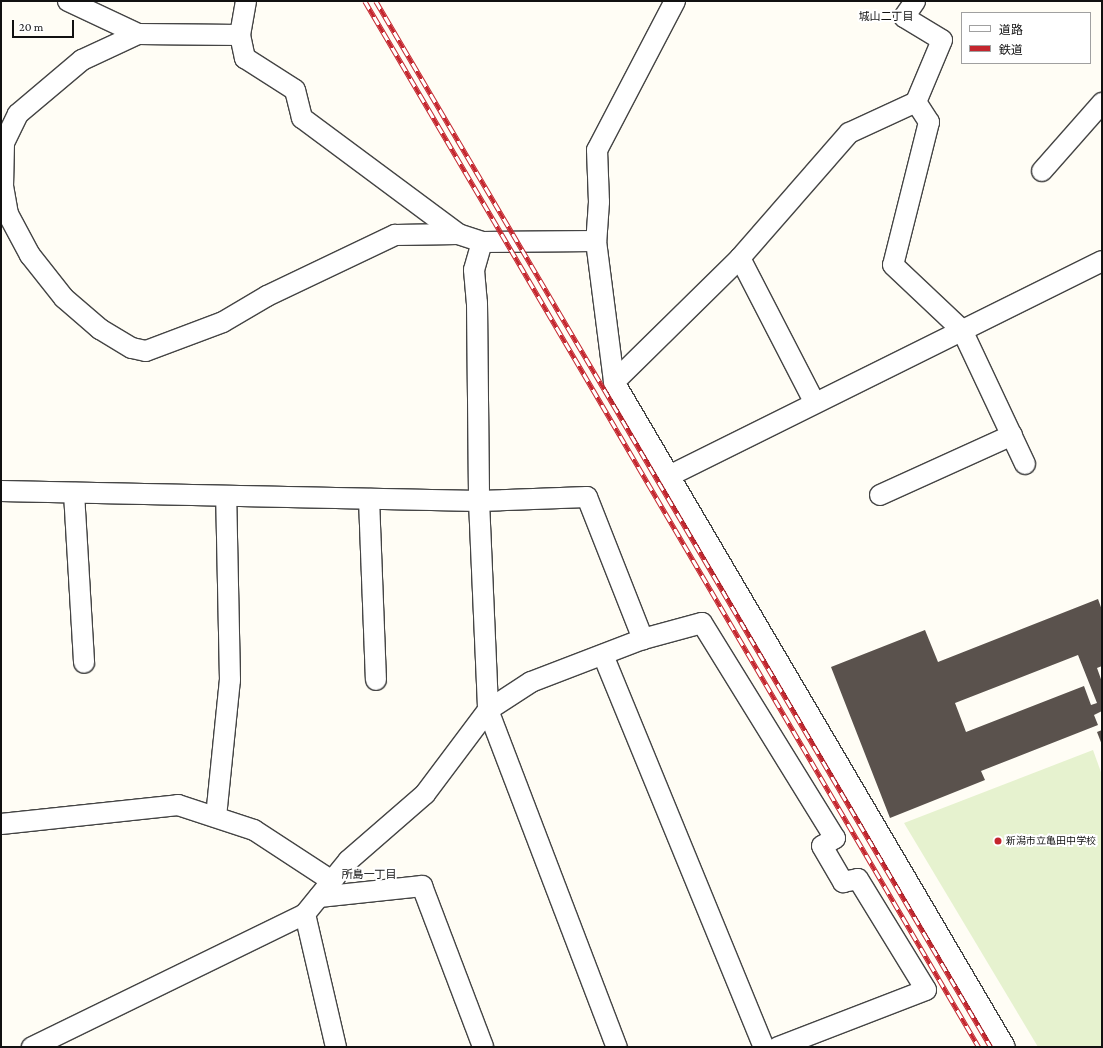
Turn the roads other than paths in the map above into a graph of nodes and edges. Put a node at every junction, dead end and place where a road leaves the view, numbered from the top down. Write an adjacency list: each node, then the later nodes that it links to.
1 (68, 1): 5 (street)
2 (246, 1): 6 (street)
3 (675, 1): 12 (street)
4 (915, 1): 7 (street)
5 (138, 34): 6 (street); 10 (street)
6 (240, 35): 10 (street)
7 (916, 102): 13 (street); 15 (street)
8 (1102, 103): 9 (street)
9 (1042, 172)
10 (458, 234): 11 (street)
11 (482, 242): 12 (street); 26 (street)
12 (596, 242): 16 (street)
13 (740, 258): 16 (street); 17 (street)
14 (1102, 261): 15 (street)
15 (962, 330): 17 (street); 18 (street)
16 (614, 382): 20 (street)
17 (815, 403): 20 (street)
18 (1012, 435): 19 (street); 23 (street)
19 (1026, 464)
20 (669, 476): 43 (street)
21 (1, 491): 22 (street)
22 (74, 493): 24 (street); 29 (street)
23 (880, 495)
24 (226, 496): 25 (street); 32 (street)
25 (369, 499): 26 (street); 30 (street)
26 (479, 501): 27 (street); 31 (street)
27 (643, 639): 28 (street); 42 (street)
28 (603, 654): 31 (street); 41 (street)
29 (84, 663)
30 (376, 680)
31 (488, 710): 34 (street); 40 (street)
32 (216, 818): 33 (street); 34 (street)
33 (1, 824)
34 (332, 881): 35 (street)
35 (319, 898): 36 (street); 39 (street)
36 (306, 914): 37 (street); 38 (street)
37 (32, 1047)
38 (336, 1047)
39 (483, 1047)
40 (616, 1047)
41 (764, 1047)
42 (778, 1047)
43 (1005, 1047)

